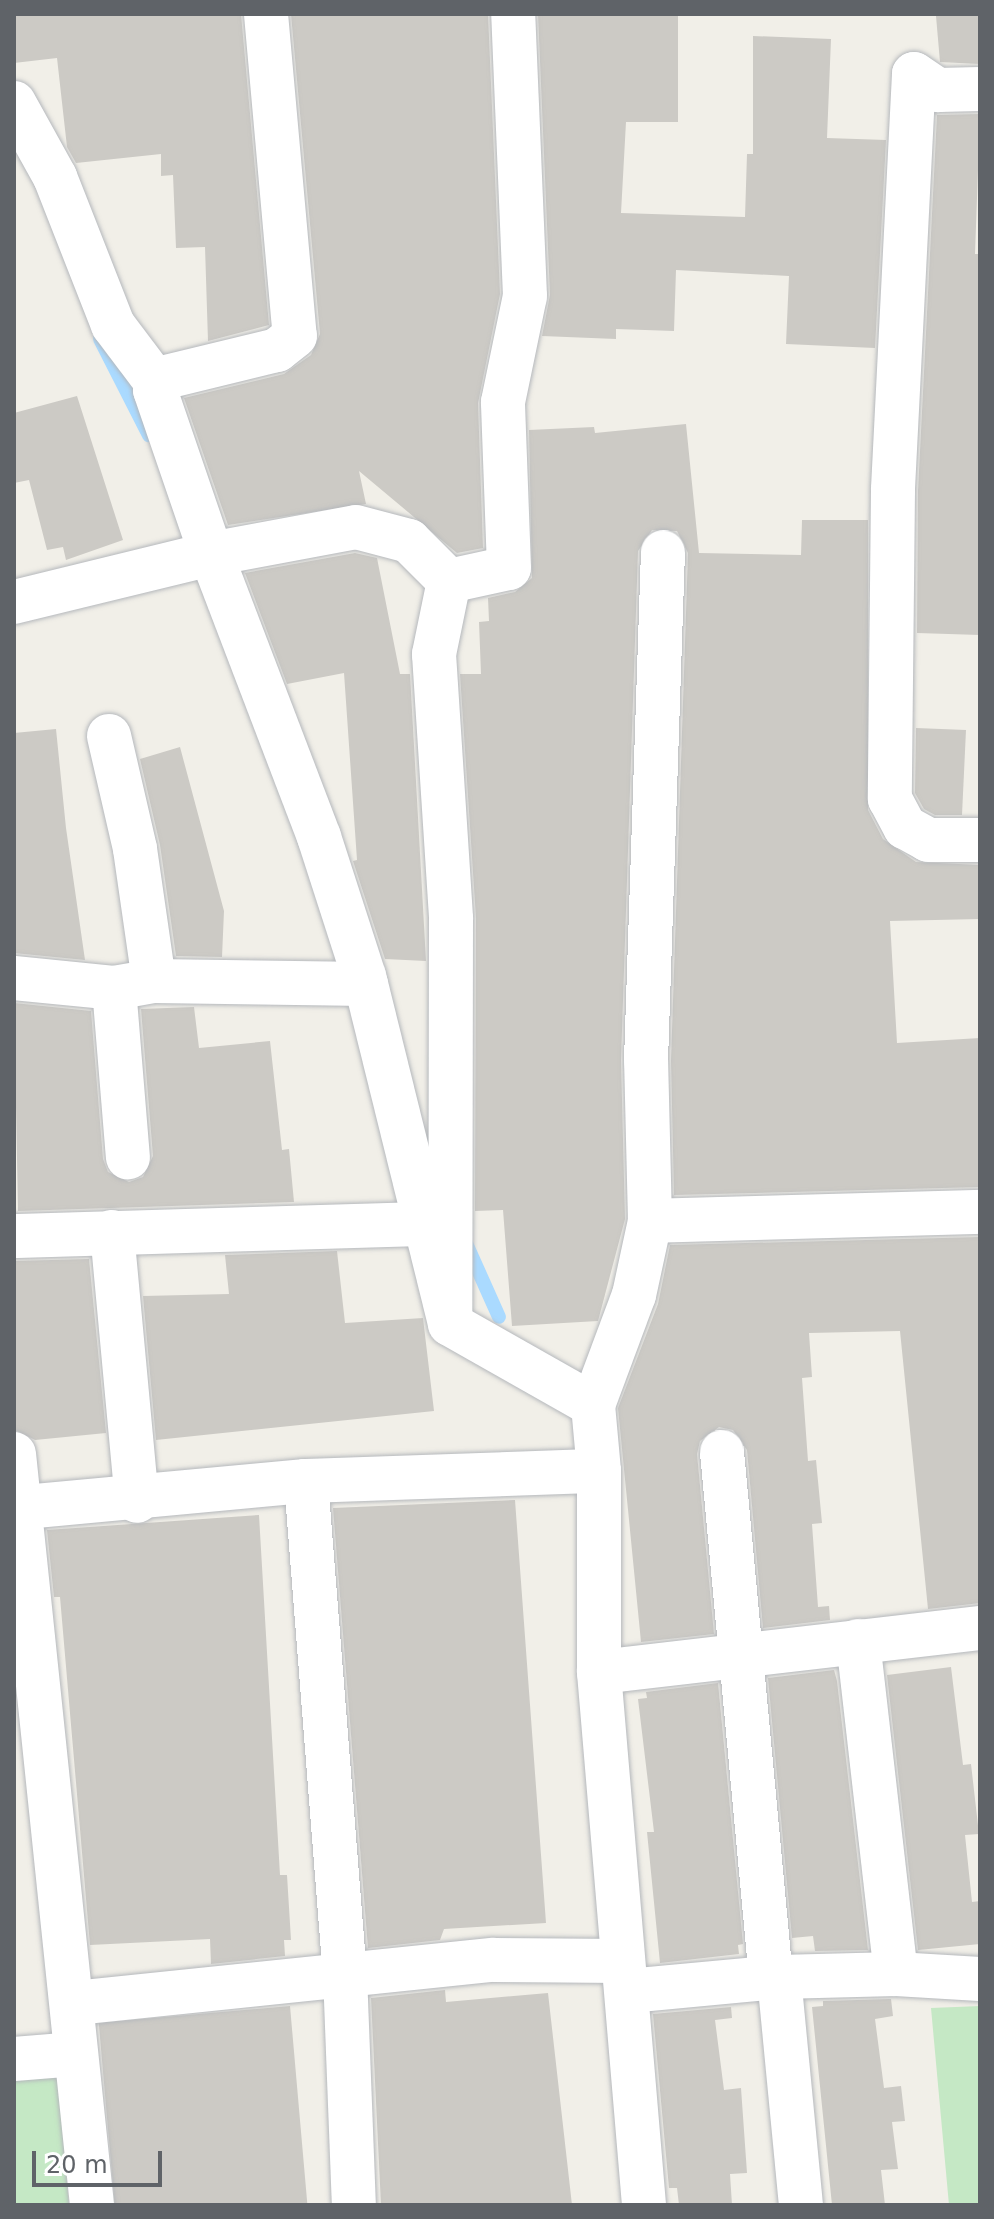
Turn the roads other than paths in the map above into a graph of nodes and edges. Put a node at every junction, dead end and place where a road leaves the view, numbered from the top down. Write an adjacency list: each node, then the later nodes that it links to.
1 (266, 14): 5 (street)
2 (513, 14): 8 (street)
3 (980, 89): 11 (street)
4 (14, 103): 5 (street)
5 (156, 382): 7 (street)
6 (663, 552): 17 (street)
7 (211, 554): 8 (street); 9 (street); 14 (street)
8 (449, 581): 21 (street)
9 (14, 602)
10 (109, 736): 13 (street)
11 (980, 840)
12 (14, 978): 13 (street)
13 (134, 984): 14 (street); 15 (street)
14 (366, 984): 21 (street)
15 (128, 1157)
16 (980, 1212): 17 (street)
17 (650, 1221): 22 (street)
18 (408, 1224): 19 (street)
19 (112, 1232): 20 (street); 27 (street)
20 (14, 1236)
21 (450, 1324): 22 (street)
22 (593, 1405): 25 (street)
23 (722, 1452): 31 (street)
24 (14, 1454): 28 (street)
25 (599, 1471): 26 (street); 32 (street)
26 (306, 1481): 27 (street); 33 (street)
27 (137, 1501): 28 (street)
28 (19, 1508): 38 (street)
29 (980, 1628): 30 (street)
30 (858, 1641): 31 (street); 34 (street)
31 (741, 1655): 32 (street); 36 (street)
32 (599, 1672): 35 (street)
33 (345, 1974): 35 (street); 38 (street); 42 (street)
34 (896, 1974): 36 (street); 37 (street)
35 (625, 1976): 36 (street); 43 (street)
36 (775, 1978): 44 (street)
37 (980, 1979)
38 (75, 2003): 39 (street)
39 (76, 2054): 40 (street); 41 (street)
40 (14, 2059)
41 (92, 2205)
42 (354, 2205)
43 (644, 2205)
44 (801, 2205)

